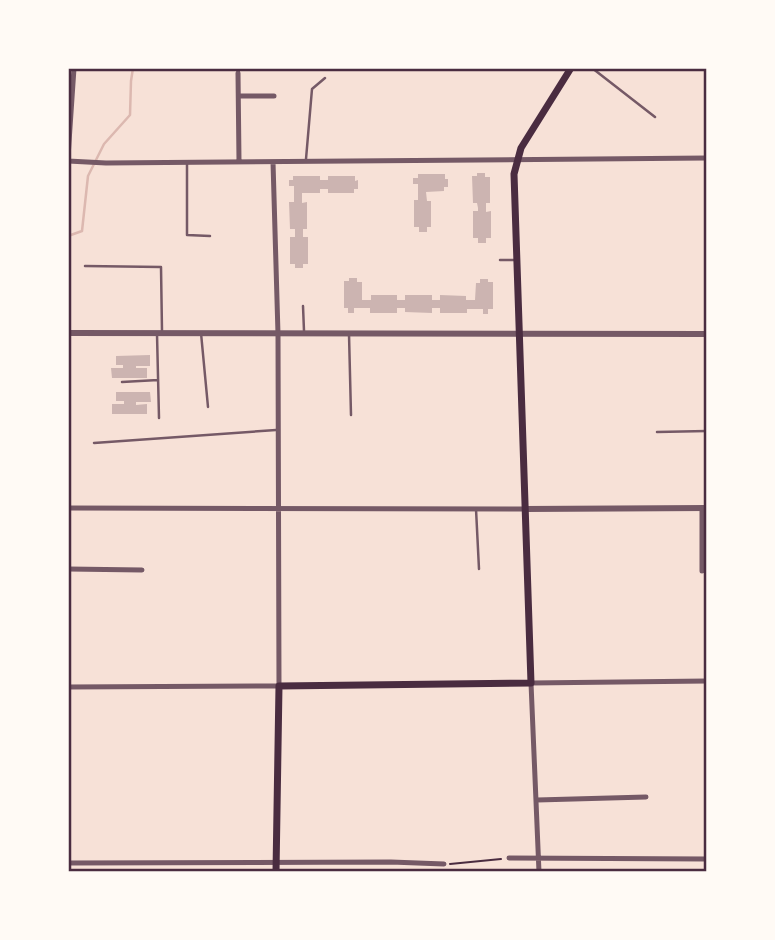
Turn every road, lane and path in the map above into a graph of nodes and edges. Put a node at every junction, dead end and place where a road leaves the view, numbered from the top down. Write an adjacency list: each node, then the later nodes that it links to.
1 (74, 68): 10 (street)
2 (571, 68): 11 (main road)
3 (592, 68): 8 (lane)
4 (238, 73): 6 (street)
5 (325, 78): 13 (lane)
6 (239, 96): 7 (street); 12 (street)
7 (274, 96)
8 (654, 117)
9 (707, 158): 11 (street)
10 (68, 159): 14 (street)
11 (517, 160): 13 (street); 18 (main road)
12 (239, 161): 14 (street); 15 (street)
13 (305, 161): 15 (street)
14 (187, 162): 16 (lane)
15 (274, 162): 24 (street)
16 (210, 236)
17 (500, 260): 18 (lane)
18 (516, 260): 27 (main road)
19 (85, 266): 22 (lane)
20 (303, 306): 25 (lane)
21 (68, 333): 22 (street)
22 (160, 333): 23 (street); 29 (lane)
23 (201, 334): 24 (street); 31 (lane)
24 (278, 334): 25 (street); 34 (street)
25 (304, 334): 26 (street)
26 (349, 334): 27 (street); 32 (lane)
27 (519, 334): 28 (street); 42 (main road)
28 (707, 334)
29 (158, 380): 30 (lane); 33 (lane)
30 (122, 382)
31 (208, 407)
32 (351, 415)
33 (159, 418)
34 (278, 430): 37 (lane); 39 (street)
35 (707, 431): 36 (lane)
36 (657, 432)
37 (94, 443)
38 (68, 508): 39 (street)
39 (278, 508): 41 (street); 49 (street)
40 (704, 508): 42 (street); 46 (street)
41 (476, 509): 42 (street); 44 (lane)
42 (525, 509): 48 (main road)
43 (68, 569): 45 (street)
44 (479, 569)
45 (142, 570)
46 (702, 571)
47 (707, 681): 48 (street)
48 (531, 683): 49 (main road); 52 (street)
49 (279, 686): 50 (street); 63 (main road)
50 (68, 687)
51 (646, 797): 52 (street)
52 (537, 800): 53 (street)
53 (539, 858): 54 (street); 55 (street); 69 (street)
54 (509, 859): 62 (path)
55 (707, 859)
56 (101, 862): 58 (street); 59 (street); 64 (street)
57 (391, 862): 61 (street); 62 (street); 68 (street)
58 (68, 863)
59 (157, 863): 60 (street); 65 (street)
60 (216, 863): 63 (street); 66 (street)
61 (334, 863): 63 (street); 67 (street)
62 (444, 864)
63 (275, 868)
64 (101, 872)
65 (157, 872)
66 (216, 872)
67 (334, 872)
68 (391, 872)
69 (539, 872)

